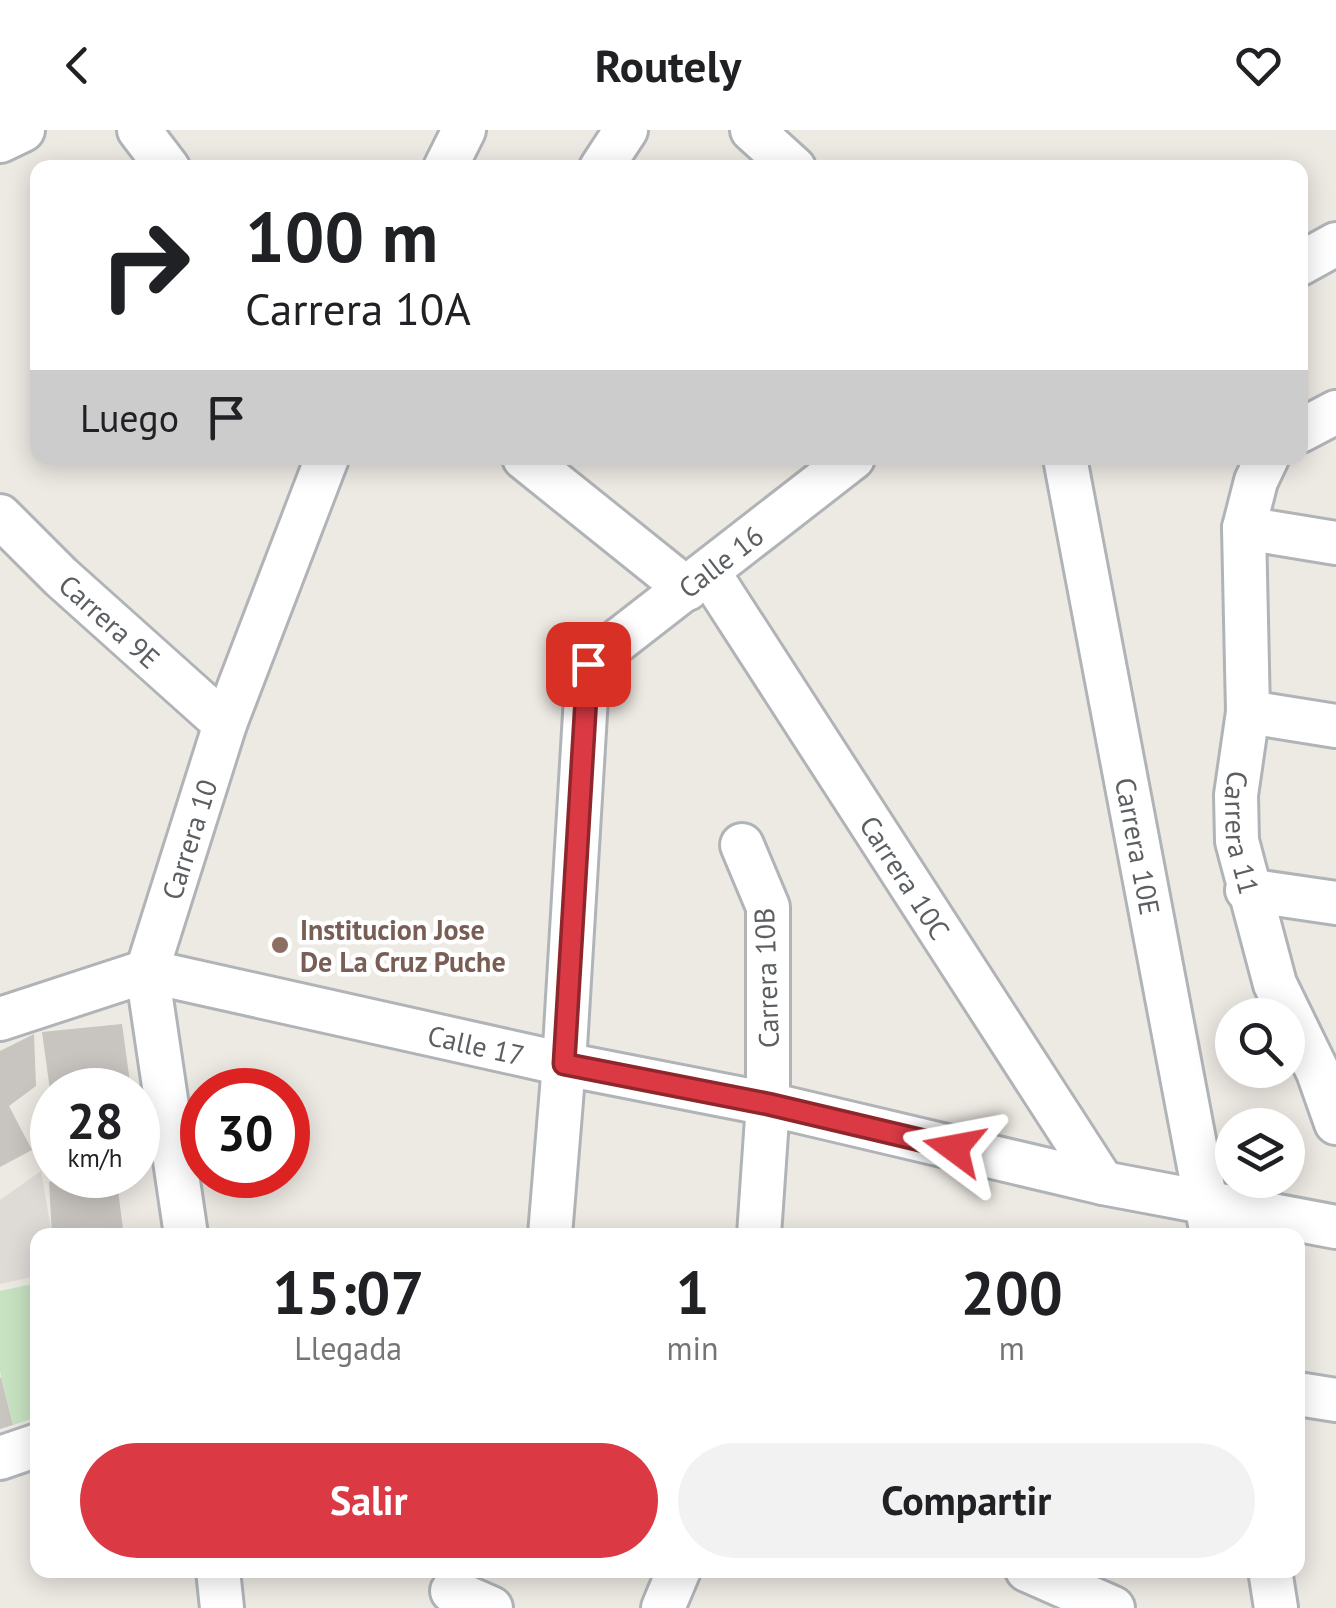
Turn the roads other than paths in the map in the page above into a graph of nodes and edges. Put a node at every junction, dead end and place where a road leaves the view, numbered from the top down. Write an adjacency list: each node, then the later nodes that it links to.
1 (23, 130): 6 (street)
2 (138, 130): 7 (street)
3 (464, 130): 8 (street)
4 (626, 130): 9 (street)
5 (752, 130): 10 (street)
6 (0, 141)
7 (162, 160)
8 (449, 160)
9 (606, 160)
10 (785, 160)
11 (1336, 244): 12 (street)
12 (1308, 260)
13 (1336, 412): 14 (street)
14 (1308, 427)
15 (324, 465): 25 (street, Carrera 10)
16 (534, 465): 23 (street, Carrera 10C)
17 (845, 465): 23 (street, Calle 16)
18 (1065, 465): 37 (street, Carrera 10E)
19 (1264, 465): 21 (street, Carrera 11)
20 (0, 516): 25 (street, Carrera 9E)
21 (1244, 528): 22 (street); 24 (street, Carrera 11)
22 (1336, 543)
23 (698, 581): 32 (street, Calle 16); 36 (street, Carrera 10C)
24 (1248, 712): 26 (street); 28 (street, Carrera 11)
25 (226, 724): 30 (street, Carrera 10)
26 (1336, 726)
27 (742, 845): 34 (street, Carrera 10B)
28 (1247, 890): 29 (street); 33 (street, Carrera 11)
29 (1336, 904)
30 (147, 971): 31 (street); 32 (street, Calle 17); 39 (street, Carrera 10)
31 (0, 1020)
32 (564, 1064): 34 (street, Calle 17); 40 (street)
33 (1327, 1074): 35 (street, Carrera 11)
34 (768, 1104): 36 (street, Calle 17); 41 (street, Carrera 10B)
35 (1336, 1123)
36 (1103, 1183): 37 (street, Calle 17)
37 (1209, 1218): 38 (street, Calle 17)
38 (1336, 1227)
39 (185, 1228)
40 (551, 1228)
41 (760, 1228)
42 (1305, 1395): 43 (street)
43 (1336, 1400)
44 (30, 1448): 45 (street)
45 (0, 1458)
46 (219, 1578): 50 (street)
47 (1045, 1578): 52 (street)
48 (1271, 1578): 53 (street)
49 (452, 1590): 51 (street)
50 (222, 1608)
51 (491, 1608)
52 (1113, 1608)
53 (1276, 1608)

